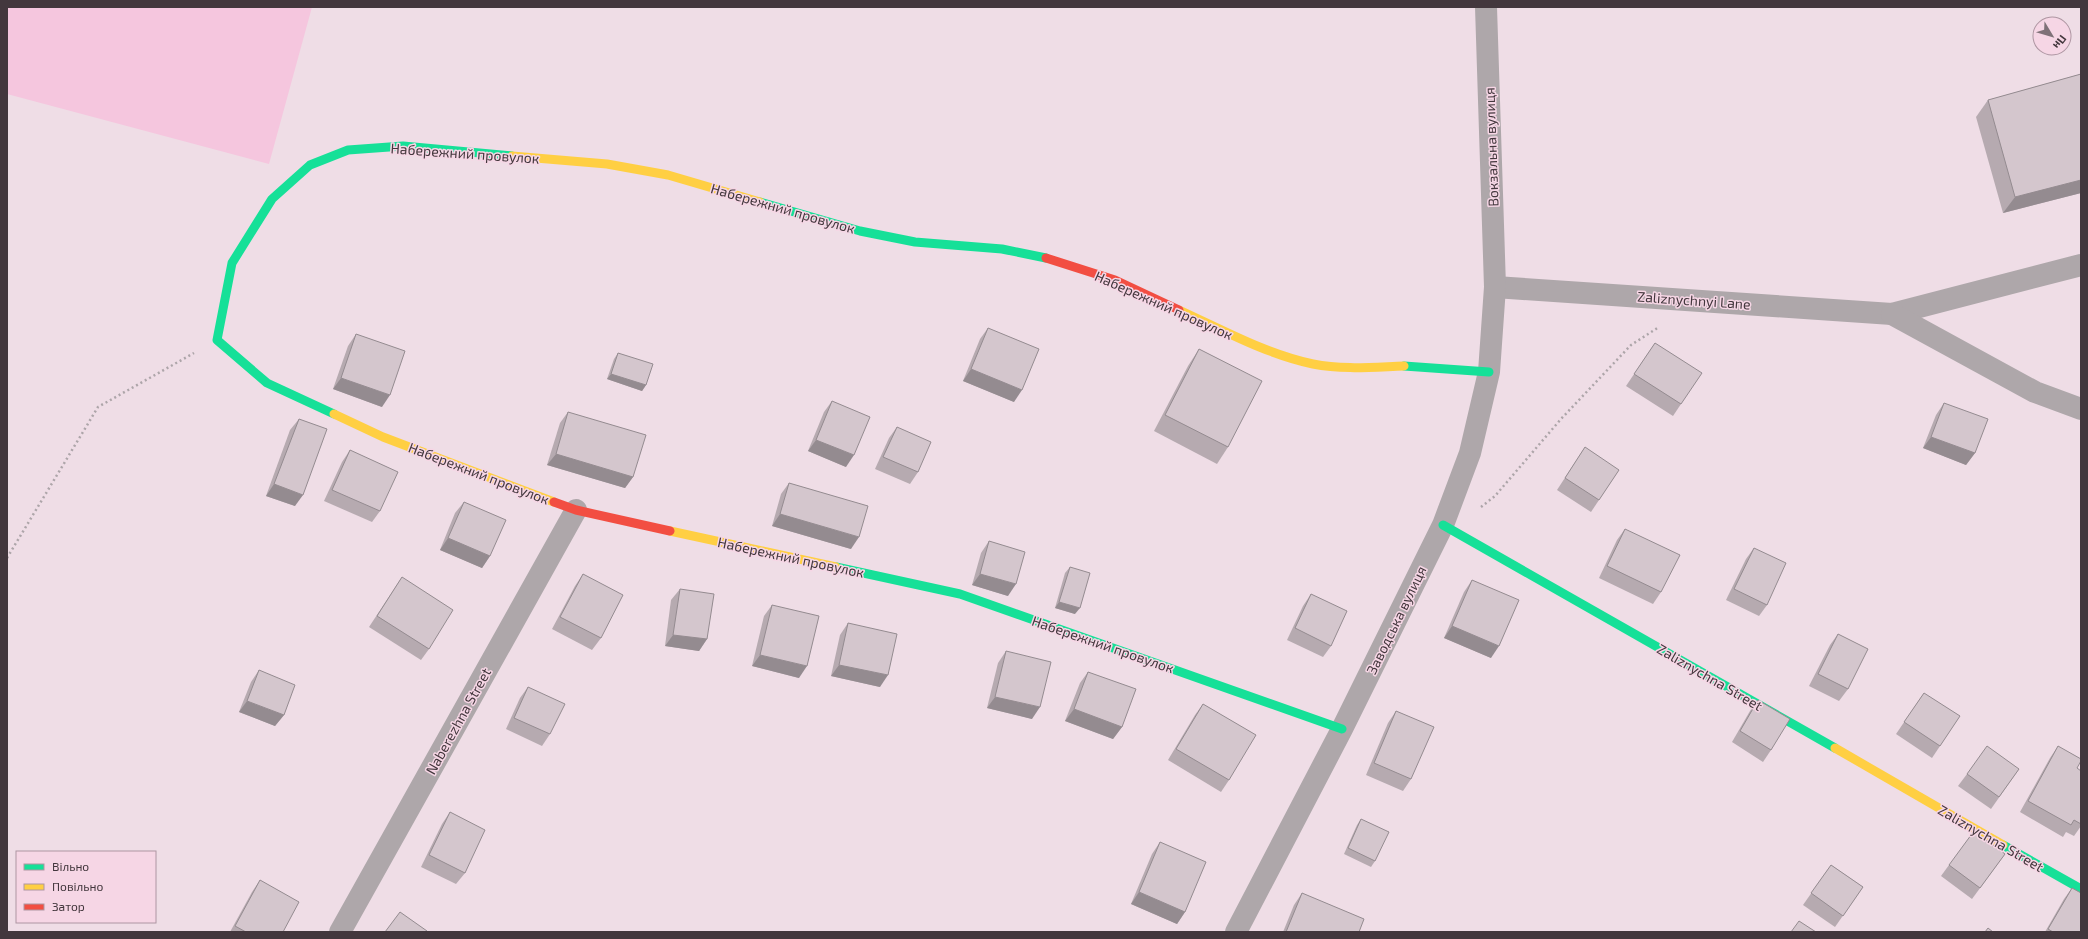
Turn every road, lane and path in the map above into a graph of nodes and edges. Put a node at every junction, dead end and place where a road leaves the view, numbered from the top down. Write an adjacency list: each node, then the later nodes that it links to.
1 (1486, 7): 3 (street, Вокзальна вулиця)
2 (2081, 264): 4 (street, Zaliznychnyi Lane)
3 (1495, 287): 4 (street, Zaliznychnyi Lane); 7 (street, Заводська вулиця)
4 (1892, 314): 8 (street, Zaliznychnyi Lane)
5 (1662, 326): 10 (path)
6 (217, 340): 7 (street, Набережний провулок); 9 (street, Набережний провулок); 11 (path)
7 (1489, 372): 10 (street, Заводська вулиця)
8 (2081, 409)
9 (576, 510): 12 (street, Набережний провулок); 14 (street, Naberezhna Street)
10 (1442, 525): 12 (street, Заводська вулиця); 13 (street, Zaliznychna Street)
11 (7, 558)
12 (1342, 729): 15 (street, Заводська вулиця)
13 (2081, 889)
14 (340, 932)
15 (1236, 932)

